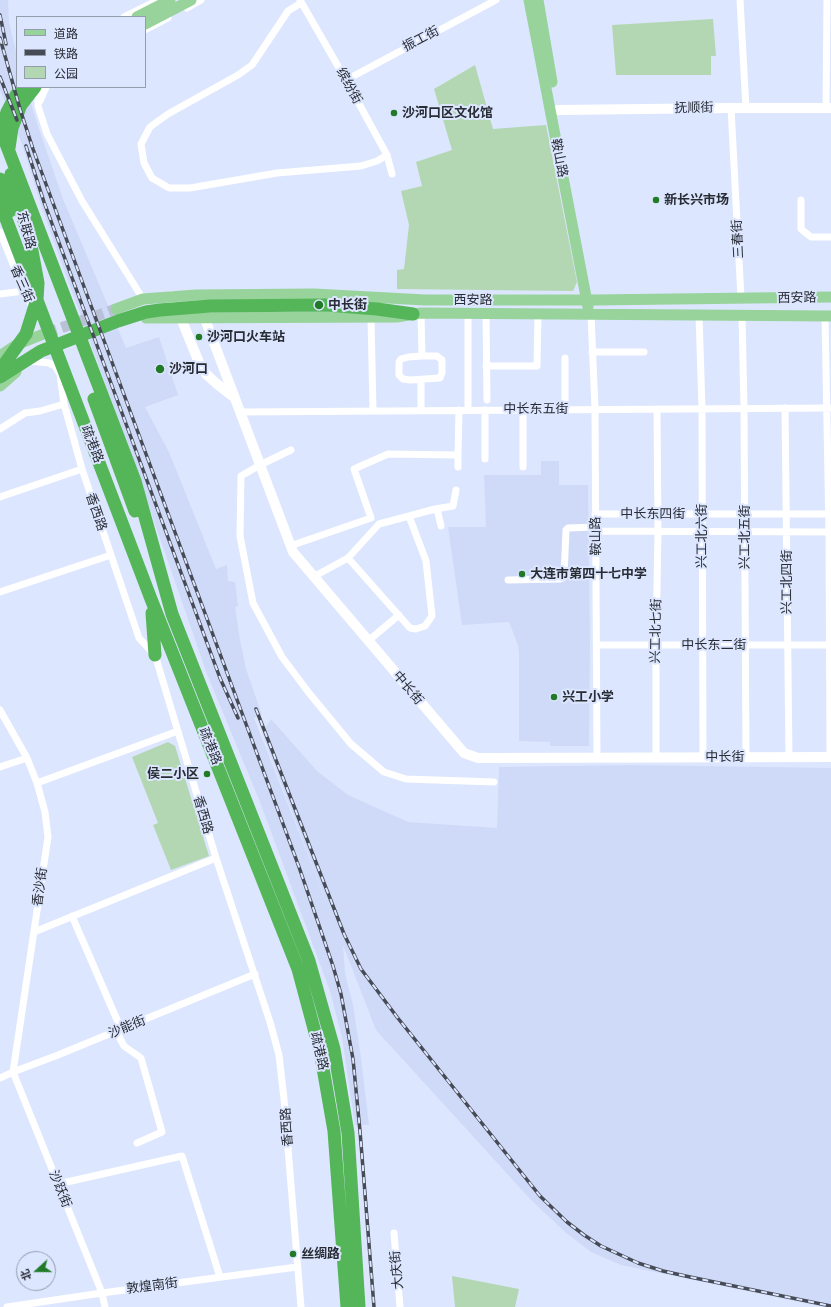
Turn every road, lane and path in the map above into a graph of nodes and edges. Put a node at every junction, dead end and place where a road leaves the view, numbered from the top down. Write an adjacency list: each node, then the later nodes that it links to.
1 (158, 0): 11 (street)
2 (170, 0): 12 (main road)
3 (191, 0): 13 (main road)
4 (201, 0): 14 (street)
5 (496, 0): 15 (street, 振工街)
6 (529, 0): 43 (main road, 鞍山路)
7 (538, 0): 24 (main road, 鞍山路)
8 (740, 0): 22 (street)
9 (827, 0): 23 (street)
10 (300, 1): 15 (street, 缤纷街); 27 (street)
11 (126, 16)
12 (139, 16)
13 (146, 23)
14 (146, 29)
15 (346, 80): 27 (street, 缤纷街)
16 (22, 88): 26 (highway)
17 (34, 88): 31 (highway, 东联路)
18 (38, 88): 20 (street)
19 (45, 88): 20 (street)
20 (38, 106): 42 (street)
21 (731, 108): 22 (street, 抚顺街); 24 (street, 抚顺街); 41 (street, 三春街)
22 (746, 108): 23 (street, 抚顺街)
23 (828, 108)
24 (557, 110): 43 (main road, 鞍山路)
25 (0, 128): 28 (highway)
26 (0, 134): 28 (highway)
27 (387, 155): 29 (street, 缤纷街)
28 (12, 157): 121 (highway)
29 (392, 174)
30 (0, 179): 64 (highway, 东联路)
31 (13, 182): 68 (highway, 东联路); 121 (highway)
32 (801, 200): 35 (street)
33 (0, 203): 120 (highway, 疏港路)
34 (0, 232): 36 (street, 香三街)
35 (831, 237)
36 (24, 291): 37 (street); 59 (street, 香三街)
37 (0, 294)
38 (196, 295): 39 (main road, 西安路); 43 (main road, 西安路); 56 (street, 中长街)
39 (172, 296): 42 (main road, 西安路); 55 (street)
40 (831, 297): 41 (main road, 西安路)
41 (741, 298): 43 (main road, 西安路)
42 (143, 299): 44 (main road, 西安路)
43 (590, 300): 50 (main road, 鞍山路)
44 (116, 309)
45 (374, 313): 46 (highway); 56 (main road); 69 (highway); 83 (street)
46 (417, 314): 47 (main road, 西安路); 63 (street)
47 (468, 314): 48 (main road, 西安路); 86 (street)
48 (486, 314): 49 (main road, 西安路); 67 (street)
49 (538, 314): 50 (main road, 西安路); 67 (street)
50 (591, 315): 51 (main road, 西安路); 61 (street, 鞍山路)
51 (699, 315): 52 (main road, 西安路); 75 (street, 兴工北六街)
52 (742, 316): 53 (main road, 西安路); 76 (street, 兴工北五街)
53 (828, 316): 78 (street)
54 (168, 317): 55 (main road); 57 (main road); 58 (street)
55 (180, 318): 56 (main road); 58 (street)
56 (205, 318): 72 (street, 中长街)
57 (121, 324)
58 (185, 328): 72 (street)
59 (46, 333): 64 (main road)
60 (51, 351): 66 (main road)
61 (592, 352): 62 (street); 81 (street, 鞍山路)
62 (644, 352)
63 (422, 356): 70 (street); 70 (street)
64 (0, 357)
65 (565, 358): 80 (street)
66 (28, 361): 71 (main road); 74 (street, 香西路)
67 (486, 366): 73 (street)
68 (0, 370)
69 (0, 377)
70 (421, 380): 84 (street)
71 (0, 386)
72 (235, 398): 88 (street, 中长街)
73 (487, 400)
74 (64, 404): 89 (street); 96 (street, 香西路)
75 (702, 408): 76 (street, 中长东五街); 82 (street, 中长东五街); 100 (street, 兴工北六街)
76 (744, 408): 77 (street, 中长东五街); 101 (street, 兴工北五街)
77 (785, 408): 78 (street, 中长东五街); 102 (street, 兴工北四街)
78 (829, 408): 105 (street)
79 (523, 409): 80 (street, 中长东五街); 87 (street, 中长东五街); 94 (street)
80 (565, 409): 81 (street, 中长东五街)
81 (595, 409): 82 (street, 中长东五街); 103 (street, 鞍山路)
82 (656, 409): 104 (street, 兴工北七街)
83 (373, 410): 84 (street, 中长东五街); 88 (street, 中长东五街)
84 (421, 410): 85 (street, 中长东五街)
85 (459, 410): 86 (street, 中长东五街); 91 (street)
86 (468, 410): 87 (street, 中长东五街)
87 (485, 410): 92 (street)
88 (240, 412): 93 (street, 中长街)
89 (0, 429)
90 (291, 450): 93 (street)
91 (458, 455): 95 (street); 114 (street)
92 (485, 459)
93 (260, 465): 114 (street, 中长街); 141 (street)
94 (523, 466)
95 (458, 467)
96 (82, 469): 98 (street); 115 (street, 香西路)
97 (456, 490): 99 (street)
98 (0, 497)
99 (435, 509): 106 (street); 107 (street)
100 (702, 513): 101 (street, 中长东四街); 104 (street, 中长东四街); 110 (street, 兴工北六街)
101 (744, 513): 102 (street, 中长东四街); 111 (street, 兴工北五街)
102 (787, 513): 105 (street, 中长东四街); 112 (street, 兴工北四街)
103 (596, 514): 104 (street, 中长东四街); 108 (street, 鞍山路)
104 (658, 514): 109 (street, 兴工北七街)
105 (830, 514): 113 (street)
106 (409, 516): 116 (street); 122 (street)
107 (441, 526)
108 (596, 529): 109 (street, 中长东四街); 118 (street, 中长东四街); 124 (street, 鞍山路)
109 (658, 531): 110 (street, 中长东四街); 125 (street, 兴工北七街)
110 (703, 531): 111 (street, 中长东四街); 126 (street, 兴工北六街)
111 (745, 531): 112 (street, 中长东四街); 127 (street, 兴工北五街)
112 (787, 532): 113 (street, 中长东四街); 128 (street, 兴工北四街)
113 (830, 532): 129 (street)
114 (290, 546): 117 (street, 中长街)
115 (111, 555): 119 (street); 130 (street, 香西路)
116 (348, 558): 117 (street); 122 (street)
117 (313, 577): 123 (street, 中长街)
118 (508, 580)
119 (0, 592)
120 (151, 599): 130 (highway); 159 (highway, 疏港路)
121 (172, 614): 160 (highway)
122 (399, 615): 123 (street)
123 (368, 641): 134 (street, 中长街)
124 (597, 645): 125 (street, 中长东二街); 134 (street, 鞍山路)
125 (656, 645): 126 (street, 中长东二街); 139 (street, 兴工北七街)
126 (702, 645): 127 (street, 中长东二街); 135 (street, 兴工北六街)
127 (745, 645): 128 (street, 中长东二街); 136 (street, 兴工北五街)
128 (787, 645): 129 (street, 中长东二街); 133 (street, 兴工北四街)
129 (830, 645): 137 (street)
130 (155, 655): 132 (street, 香西路)
131 (0, 710): 138 (street, 香沙街)
132 (178, 731): 142 (street); 143 (street, 香西路)
133 (788, 756): 136 (street, 中长街); 137 (street, 中长街)
134 (597, 757): 139 (street, 中长街)
135 (703, 757): 136 (street, 中长街); 139 (street, 中长街)
136 (746, 757)
137 (831, 757)
138 (27, 758): 140 (street); 142 (street, 香沙街)
139 (656, 758)
140 (0, 767)
141 (494, 782)
142 (37, 783): 145 (street, 香沙街)
143 (216, 858): 144 (street); 146 (street, 香西路)
144 (72, 916): 145 (street); 147 (street)
145 (34, 932): 148 (street, 香沙街)
146 (255, 974): 147 (street, 沙能街); 153 (street, 香西路)
147 (118, 1030): 148 (street, 沙能街); 150 (street)
148 (13, 1072): 149 (street, 沙能街); 151 (street, 沙跃街)
149 (0, 1078)
150 (137, 1143)
151 (58, 1184): 154 (street); 155 (street, 沙跃街)
152 (394, 1233): 161 (street, 大庆街)
153 (297, 1267): 154 (street, 敦煌南街); 158 (street, 香西路)
154 (220, 1277): 155 (street, 敦煌南街)
155 (102, 1293): 156 (street, 敦煌南街); 157 (street, 沙跃街)
156 (9, 1307)
157 (105, 1307)
158 (301, 1307)
159 (347, 1307)
160 (359, 1307)
161 (400, 1307)

